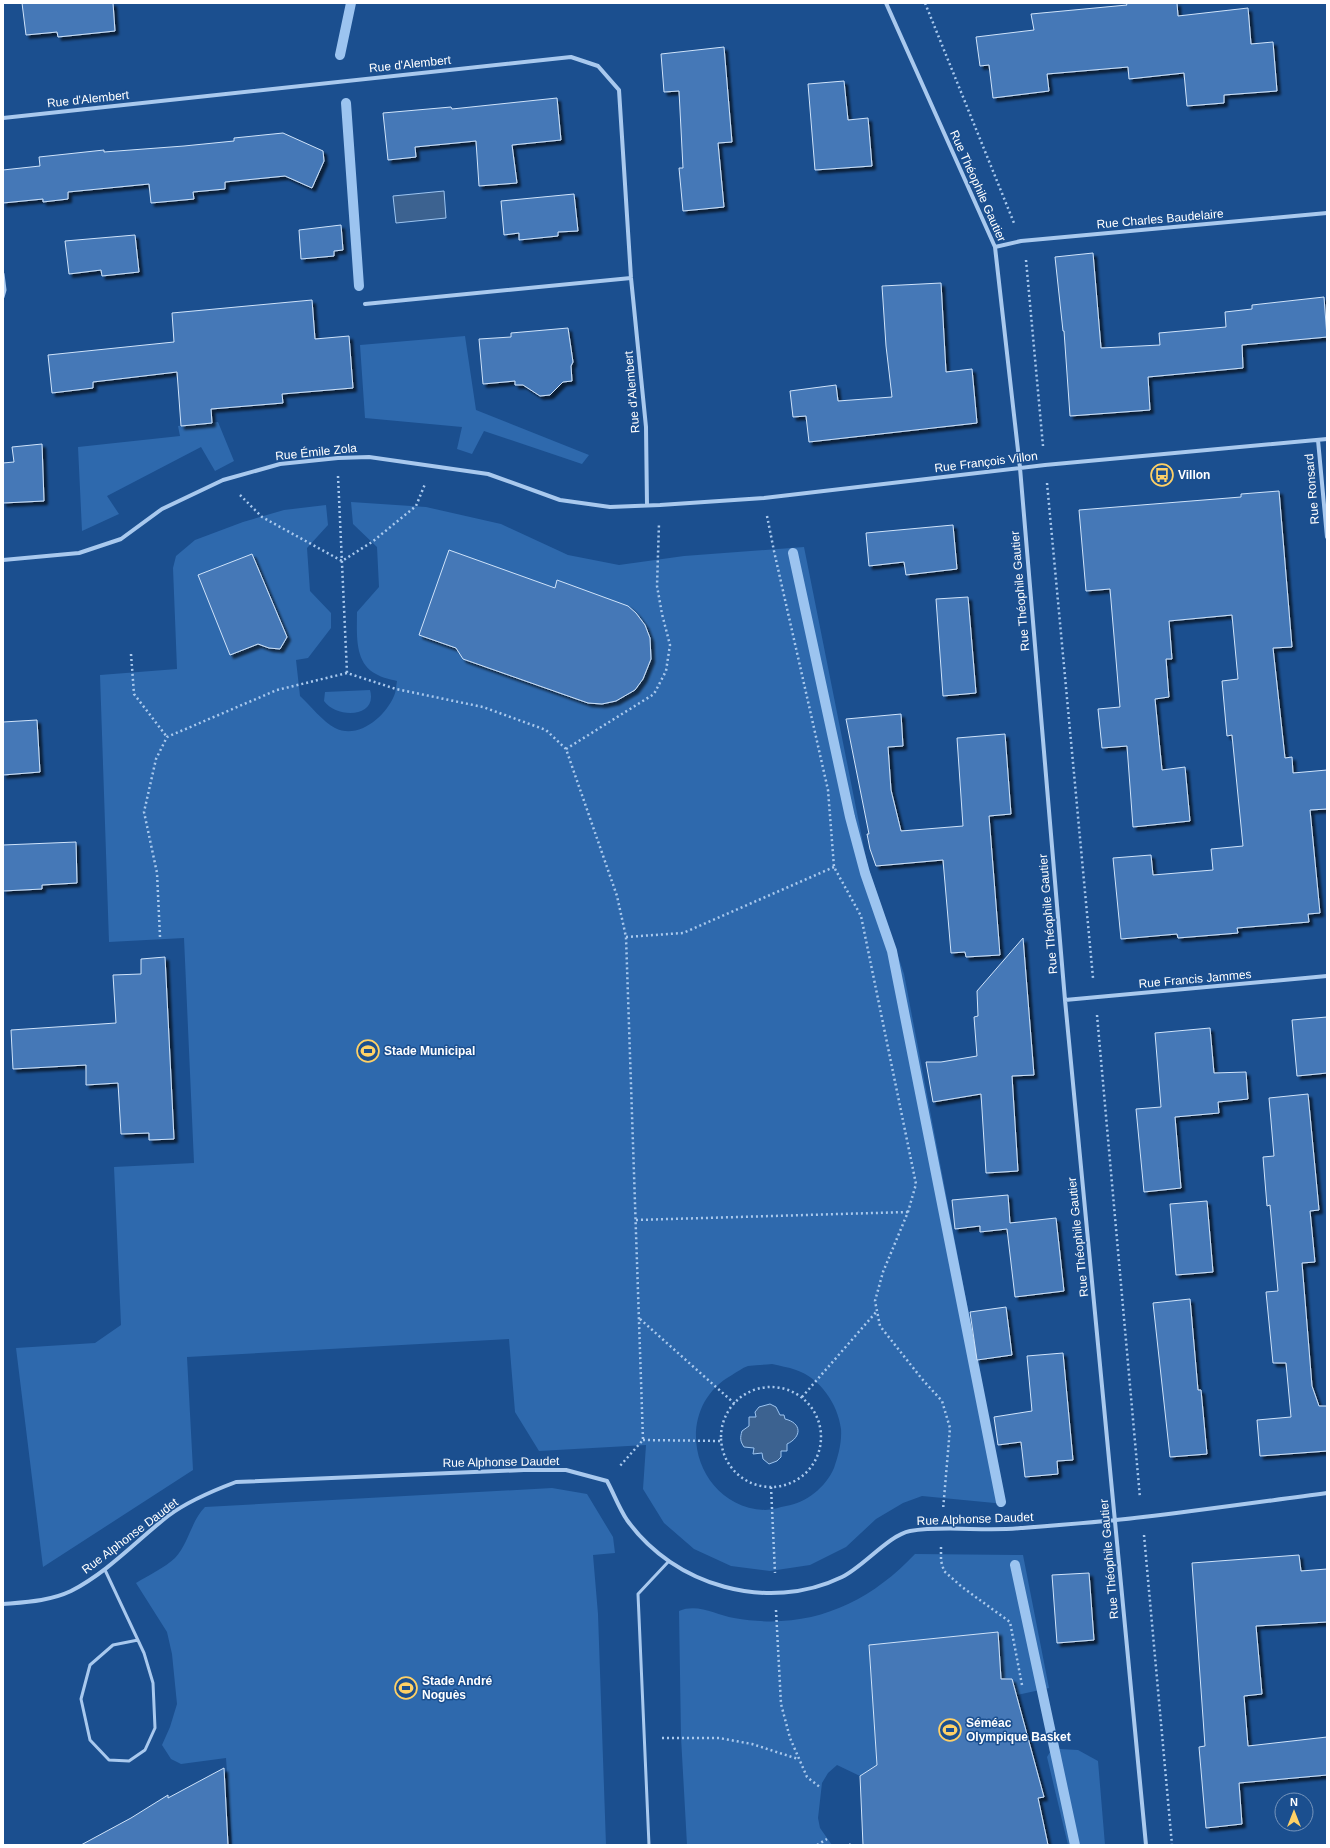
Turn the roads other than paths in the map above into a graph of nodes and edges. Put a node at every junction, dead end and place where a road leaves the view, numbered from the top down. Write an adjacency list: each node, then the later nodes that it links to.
1 (886, 3): 4 (street, Rue Théophile Gautier)
2 (3, 118): 6 (street, Rue d'Alembert)
3 (1327, 213): 4 (street, Rue Charles Baudelaire)
4 (995, 247): 11 (street, Rue Théophile Gautier)
5 (3, 274): 7 (lane)
6 (631, 278): 8 (street); 12 (street, Rue d'Alembert)
7 (3, 297)
8 (365, 304)
9 (1327, 439): 10 (street, Rue François Villon)
10 (1318, 440): 11 (street, Rue François Villon); 13 (street, Rue Ronsard)
11 (1020, 468): 12 (street, Rue François Villon); 16 (street, Rue Théophile Gautier)
12 (647, 505): 14 (street, Rue Émile Zola)
13 (1327, 536)
14 (3, 560)
15 (1327, 976): 16 (street, Rue Francis Jammes)
16 (1065, 1000): 18 (street, Rue Théophile Gautier)
17 (1327, 1493): 18 (street, Rue Alphonse Daudet)
18 (1116, 1519): 19 (street, Rue Alphonse Daudet); 24 (street, Rue Théophile Gautier)
19 (669, 1560): 20 (street, Rue Alphonse Daudet); 23 (lane)
20 (105, 1570): 21 (street, Rue Alphonse Daudet); 22 (lane)
21 (3, 1604)
22 (138, 1640): 22 (lane)
23 (649, 1845)
24 (1146, 1845)

